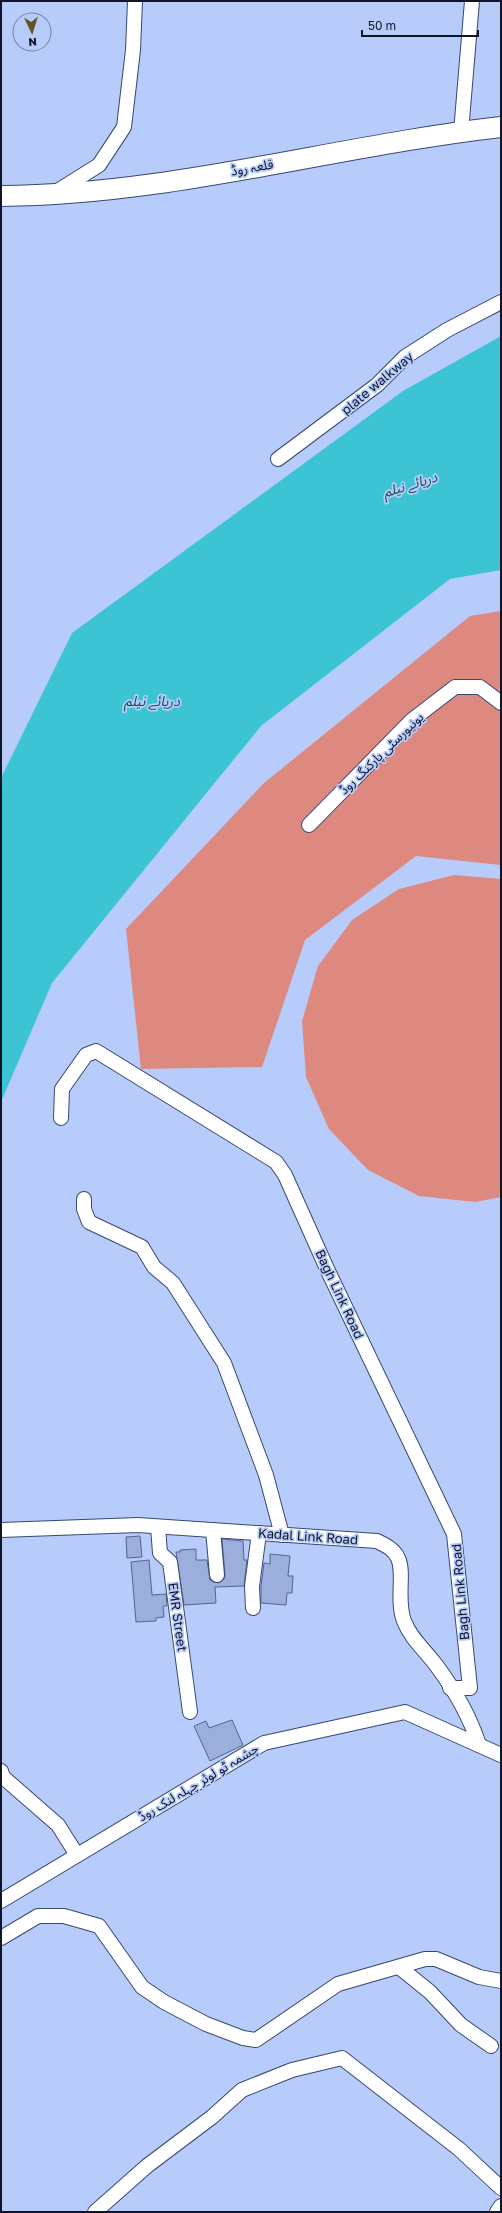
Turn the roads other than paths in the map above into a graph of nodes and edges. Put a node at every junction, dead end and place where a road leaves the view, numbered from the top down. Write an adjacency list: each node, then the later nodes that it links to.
1 (135, 1): 6 (street)
2 (472, 1): 4 (street)
3 (501, 127): 4 (street, قلعہ روڈ)
4 (460, 132): 6 (street, قلعہ روڈ)
5 (1, 196): 6 (street, قلعہ روڈ)
6 (51, 196)
7 (501, 302): 8 (street, plate walkway)
8 (278, 458)
9 (501, 704): 10 (street, یونیورسٹی پارکنگ روڈ)
10 (309, 825)
11 (61, 1118): 20 (street, Bagh Link Road)
12 (84, 1200): 17 (street)
13 (158, 1527): 14 (street, Kadal Link Road); 15 (street, Kadal Link Road); 21 (street, EMR Street)
14 (1, 1530)
15 (213, 1530): 16 (street, Kadal Link Road); 18 (street)
16 (259, 1533): 17 (street, Kadal Link Road); 19 (street)
17 (282, 1535): 20 (street, Kadal Link Road)
18 (217, 1575)
19 (252, 1608)
20 (450, 1688): 22 (street, Kadal Link Road)
21 (190, 1712)
22 (479, 1745): 23 (street, چشمہ ٹو لوئر چہلہ لنک روڈ); 25 (street, چشمہ ٹو لوئر چہلہ لنک روڈ)
23 (501, 1755)
24 (1, 1771): 25 (street)
25 (77, 1855): 26 (street, چشمہ ٹو لوئر چہلہ لنک روڈ)
26 (1, 1901)
27 (1, 1938): 28 (street)
28 (399, 1967): 29 (street); 30 (street)
29 (501, 1982)
30 (491, 2046)
31 (501, 2188): 33 (street)
32 (501, 2206): 34 (street)
33 (95, 2212)
34 (497, 2212)

